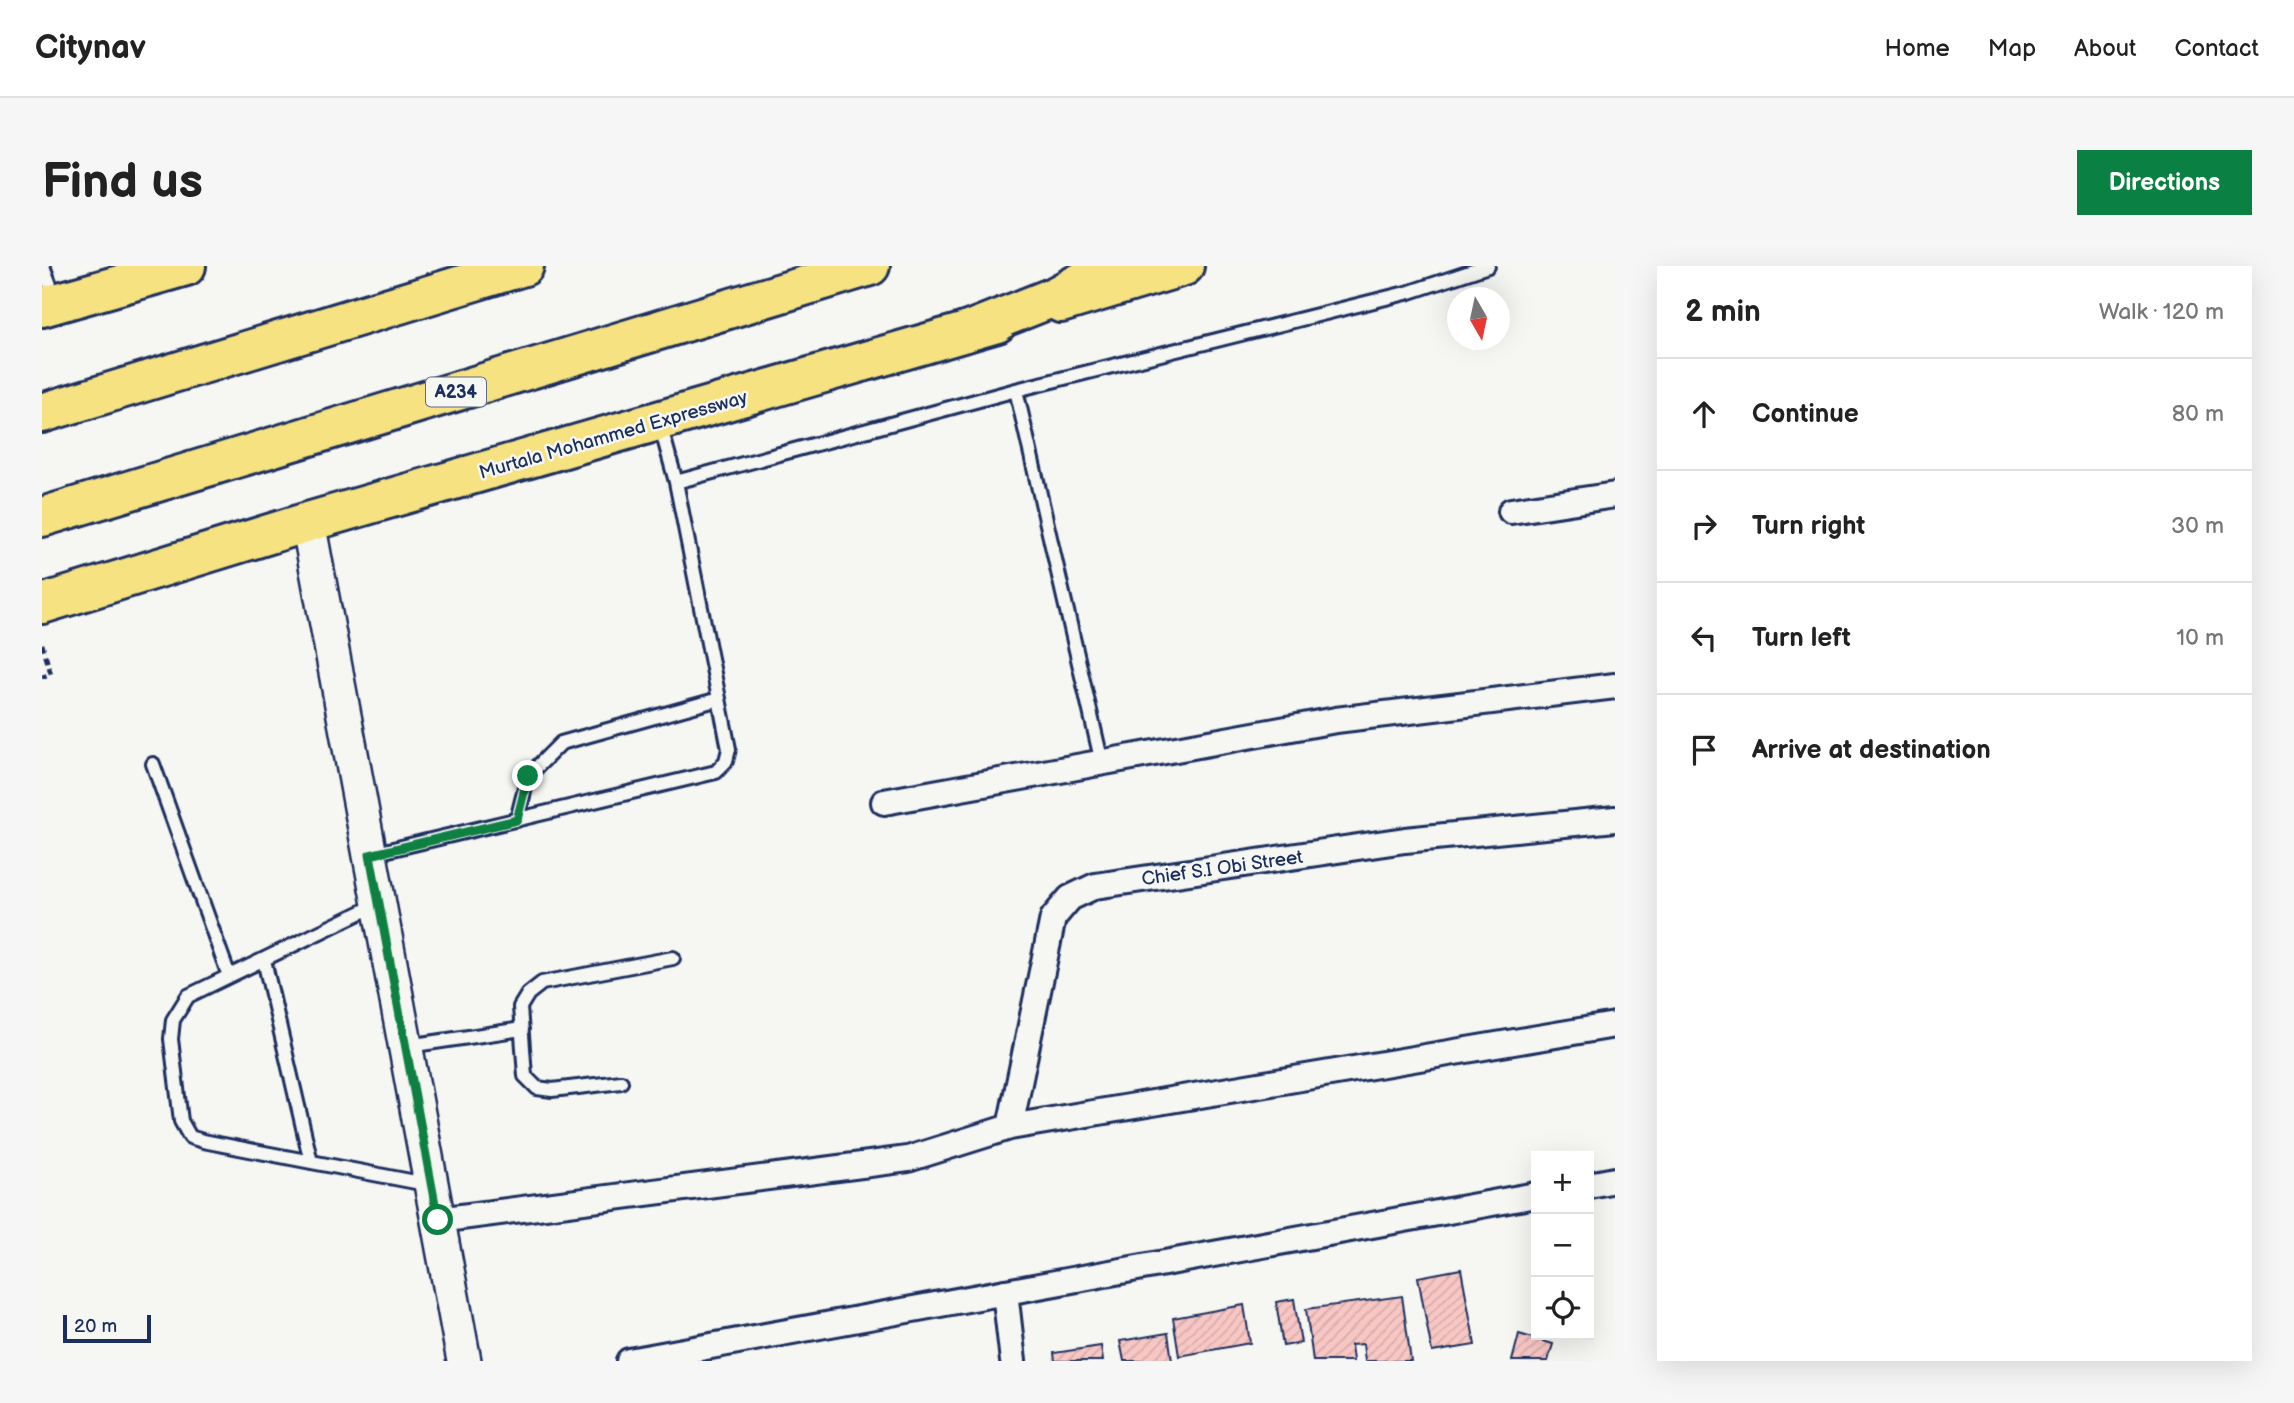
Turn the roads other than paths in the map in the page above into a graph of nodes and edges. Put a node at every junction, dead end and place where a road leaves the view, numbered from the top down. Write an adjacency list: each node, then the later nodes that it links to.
1 (43, 266): 8 (lane)
2 (186, 266): 8 (highway)
3 (524, 266): 11 (highway)
4 (870, 266): 16 (highway, A234)
5 (1111, 266): 9 (highway)
6 (1184, 266): 9 (highway, Murtala Mohammed Expressway)
7 (1488, 266): 10 (lane)
8 (49, 304)
9 (966, 332): 12 (highway, Murtala Mohammed Expressway)
10 (1016, 390): 13 (lane); 21 (lane)
11 (42, 413)
12 (659, 421): 13 (lane); 17 (highway, Murtala Mohammed Expressway)
13 (676, 482): 20 (lane)
14 (1615, 495): 15 (street)
15 (1511, 511)
16 (42, 517)
17 (308, 522): 18 (highway, Murtala Mohammed Expressway); 26 (main road)
18 (42, 604)
19 (1615, 686): 21 (street)
20 (719, 699): 25 (lane); 25 (lane)
21 (1102, 763): 23 (street)
22 (153, 764): 30 (lane)
23 (884, 802)
24 (1615, 819): 35 (street, Chief S.I Obi Street)
25 (517, 820): 26 (lane)
26 (370, 855): 27 (main road)
27 (379, 904): 29 (lane); 33 (main road)
28 (673, 958): 32 (lane)
29 (264, 960): 30 (lane); 36 (lane)
30 (229, 976): 36 (lane)
31 (1615, 1025): 35 (street)
32 (522, 1028): 33 (lane); 34 (lane)
33 (405, 1046): 39 (main road)
34 (621, 1082)
35 (1010, 1128): 41 (street)
36 (311, 1162): 39 (lane)
37 (1615, 1180): 38 (street)
38 (1594, 1184)
39 (431, 1186): 41 (main road)
40 (1531, 1196): 42 (street)
41 (438, 1220): 43 (main road)
42 (1004, 1292): 44 (street); 45 (street)
43 (464, 1361)
44 (629, 1361)
45 (1013, 1361)

